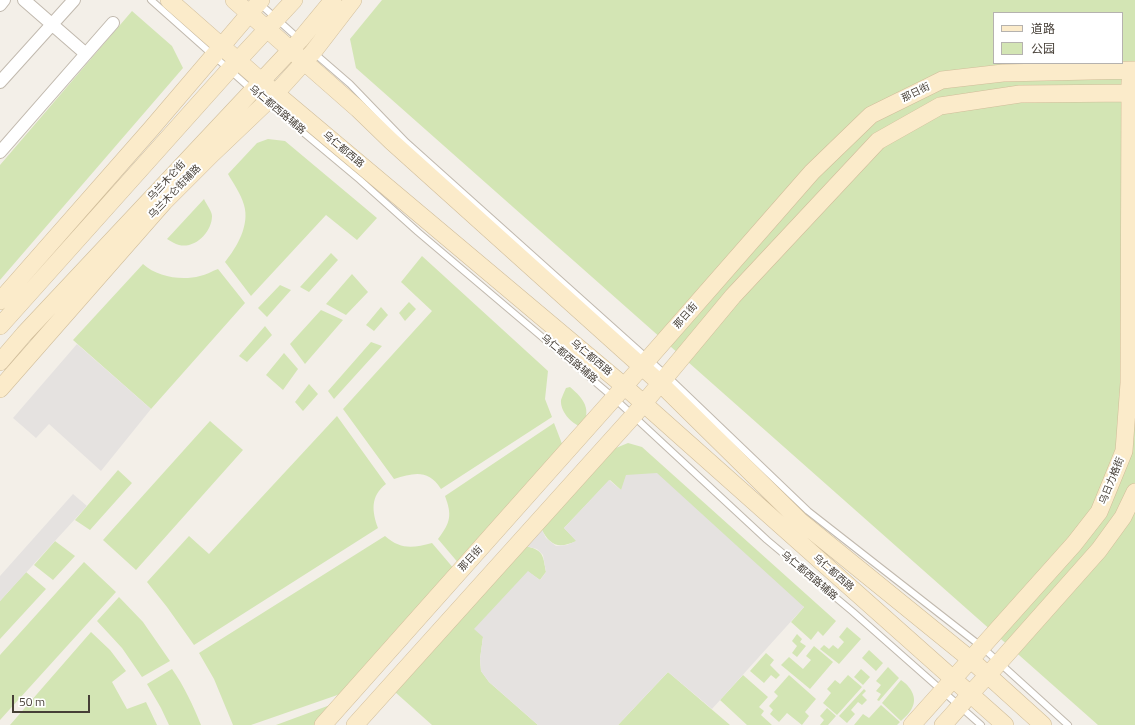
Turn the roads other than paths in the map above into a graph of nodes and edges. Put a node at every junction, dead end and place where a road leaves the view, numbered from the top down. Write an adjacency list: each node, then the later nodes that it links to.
1 (4, 0): 11 (street)
2 (24, 0): 13 (street)
3 (74, 0): 13 (street)
4 (151, 0): 16 (lane)
5 (169, 0): 16 (street, 乌仁都西路)
6 (234, 0): 10 (street, 乌仁都西路)
7 (294, 0): 14 (street)
8 (333, 0): 15 (street)
9 (353, 0): 15 (street, 乌兰木仑街辅路)
10 (256, 4): 14 (street, 乌仁都西路); 16 (street)
11 (0, 5)
12 (113, 23): 17 (street)
13 (52, 24): 17 (street); 20 (street)
14 (272, 24): 15 (street, 乌仁都西路); 18 (street)
15 (303, 49): 21 (street, 乌兰木仑街辅路); 29 (street, 乌仁都西路)
16 (218, 51): 18 (street, 乌仁都西路); 24 (street)
17 (86, 54): 23 (street)
18 (234, 65): 21 (street, 乌仁都西路); 25 (street)
19 (1132, 70): 22 (street, 乌日力格街); 29 (street, 那日街)
20 (0, 82)
21 (263, 93): 26 (street, 乌兰木仑街); 27 (street, 乌兰木仑街辅路); 32 (street, 乌仁都西路)
22 (1132, 93): 30 (street); 35 (street, 乌日力格街)
23 (0, 152)
24 (0, 302)
25 (2, 322): 26 (street)
26 (19, 340): 27 (street); 28 (street, 乌兰木仑街)
27 (33, 352): 31 (street, 乌兰木仑街辅路)
28 (0, 362)
29 (645, 363): 30 (street, 乌仁都西路); 32 (street, 那日街)
30 (664, 379): 33 (street); 35 (lane); 36 (street, 乌仁都西路)
31 (0, 389)
32 (619, 392): 33 (street, 乌仁都西路); 41 (street, 那日街)
33 (639, 409): 39 (street, 乌仁都西路); 42 (street)
34 (1135, 492): 37 (street)
35 (982, 647): 36 (street, 乌日力格街); 37 (lane)
36 (970, 659): 38 (street, 乌仁都西路); 39 (street, 乌日力格街)
37 (999, 662): 38 (street); 48 (lane)
38 (988, 675): 40 (street); 47 (street, 乌仁都西路)
39 (948, 685): 40 (street, 乌仁都西路); 43 (street, 乌日力格街)
40 (965, 700): 44 (street); 45 (lane); 46 (street, 乌仁都西路)
41 (323, 725)
42 (355, 725)
43 (912, 725)
44 (943, 725)
45 (981, 725)
46 (1005, 725)
47 (1043, 725)
48 (1068, 725)

